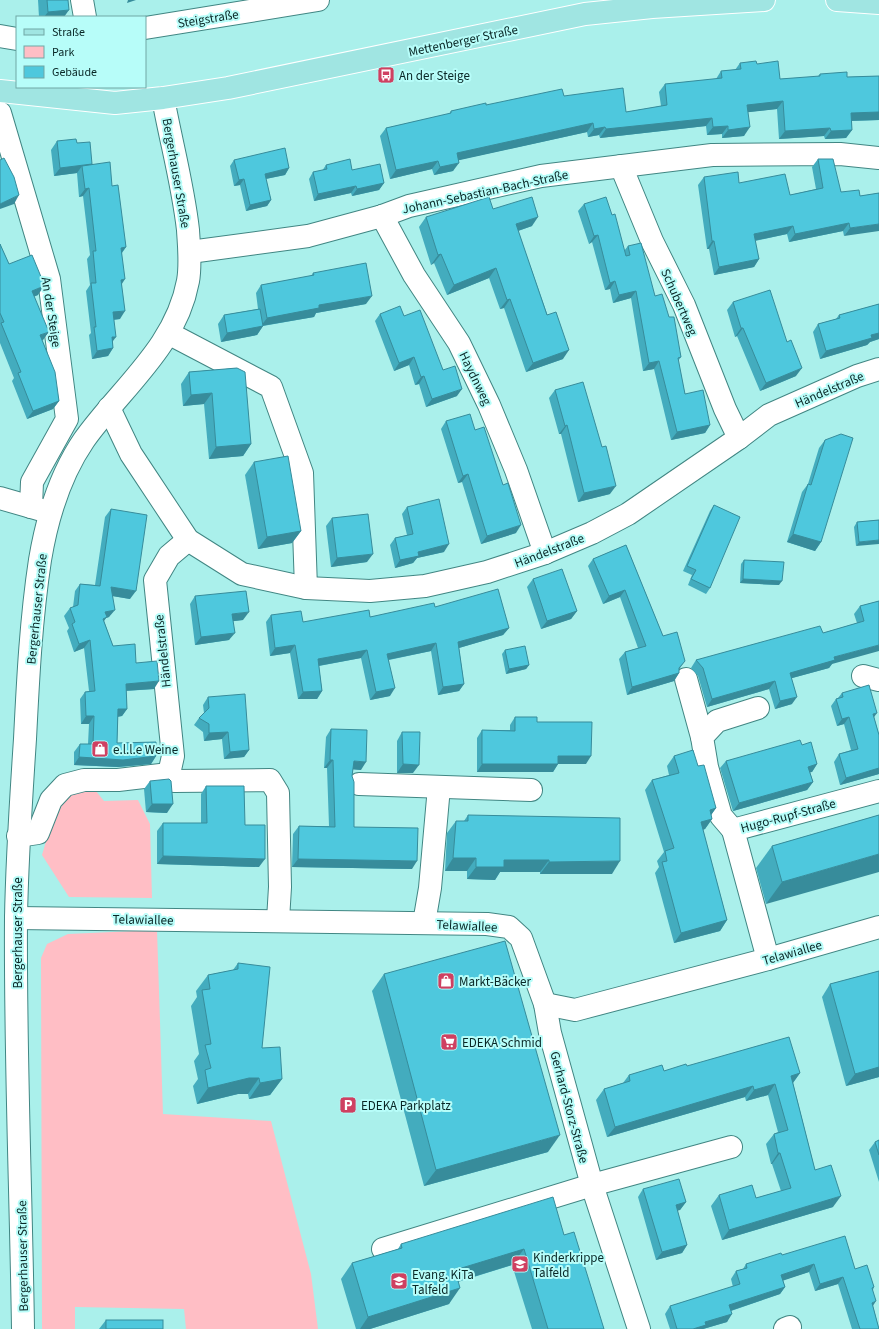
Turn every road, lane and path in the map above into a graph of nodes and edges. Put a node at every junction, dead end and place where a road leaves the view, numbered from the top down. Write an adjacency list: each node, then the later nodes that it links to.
1 (82, 0): 7 (street)
2 (318, 0): 8 (street, Steigstraße)
3 (764, 0): 6 (main road, Mettenberger Straße)
4 (837, 0): 5 (main road)
5 (879, 3)
6 (583, 7): 12 (main road, Mettenberger Straße)
7 (85, 16)
8 (146, 28)
9 (0, 36): 10 (street)
10 (16, 39)
11 (0, 91): 12 (main road)
12 (163, 98): 17 (street, Bergerhauser Straße)
13 (0, 113): 23 (street, An der Steige)
14 (879, 158): 15 (street, Johann-Sebastian-Bach-Straße)
15 (621, 166): 16 (street, Johann-Sebastian-Bach-Straße); 21 (street, Schubertweg)
16 (382, 216): 17 (street, Johann-Sebastian-Bach-Straße); 25 (street, Haydnweg)
17 (190, 252): 18 (street, Bergerhauser Straße)
18 (170, 334): 20 (street, Bergerhauser Straße); 26 (street)
19 (879, 369): 21 (street, Händelstraße)
20 (110, 408): 23 (street, Bergerhauser Straße); 24 (street, Händelstraße)
21 (739, 438): 25 (street, Händelstraße)
22 (0, 498): 23 (street)
23 (41, 510): 36 (street, Bergerhauser Straße)
24 (188, 540): 26 (street, Händelstraße); 30 (street, Händelstraße)
25 (545, 553): 26 (street, Händelstraße)
26 (306, 588)
27 (686, 679): 29 (street)
28 (758, 708): 29 (street)
29 (702, 736): 35 (street)
30 (169, 774): 36 (street); 38 (street)
31 (360, 784): 32 (street)
32 (439, 787): 33 (street); 39 (street)
33 (532, 790)
34 (879, 791): 35 (street, Hugo-Rupf-Straße)
35 (733, 830): 41 (street, Hugo-Rupf-Straße)
36 (18, 836): 37 (street, Bergerhauser Straße)
37 (16, 918): 38 (street, Telawiallee); 46 (street, Bergerhauser Straße)
38 (278, 920): 39 (street, Telawiallee)
39 (424, 923): 42 (street, Telawiallee)
40 (877, 934): 41 (street, Telawiallee)
41 (768, 959): 42 (street, Telawiallee)
42 (545, 1004): 44 (street, Gerhard-Storz-Straße)
43 (731, 1147): 44 (street)
44 (592, 1185): 45 (street); 47 (street, Gerhard-Storz-Straße)
45 (383, 1249)
46 (23, 1329)
47 (639, 1329)

